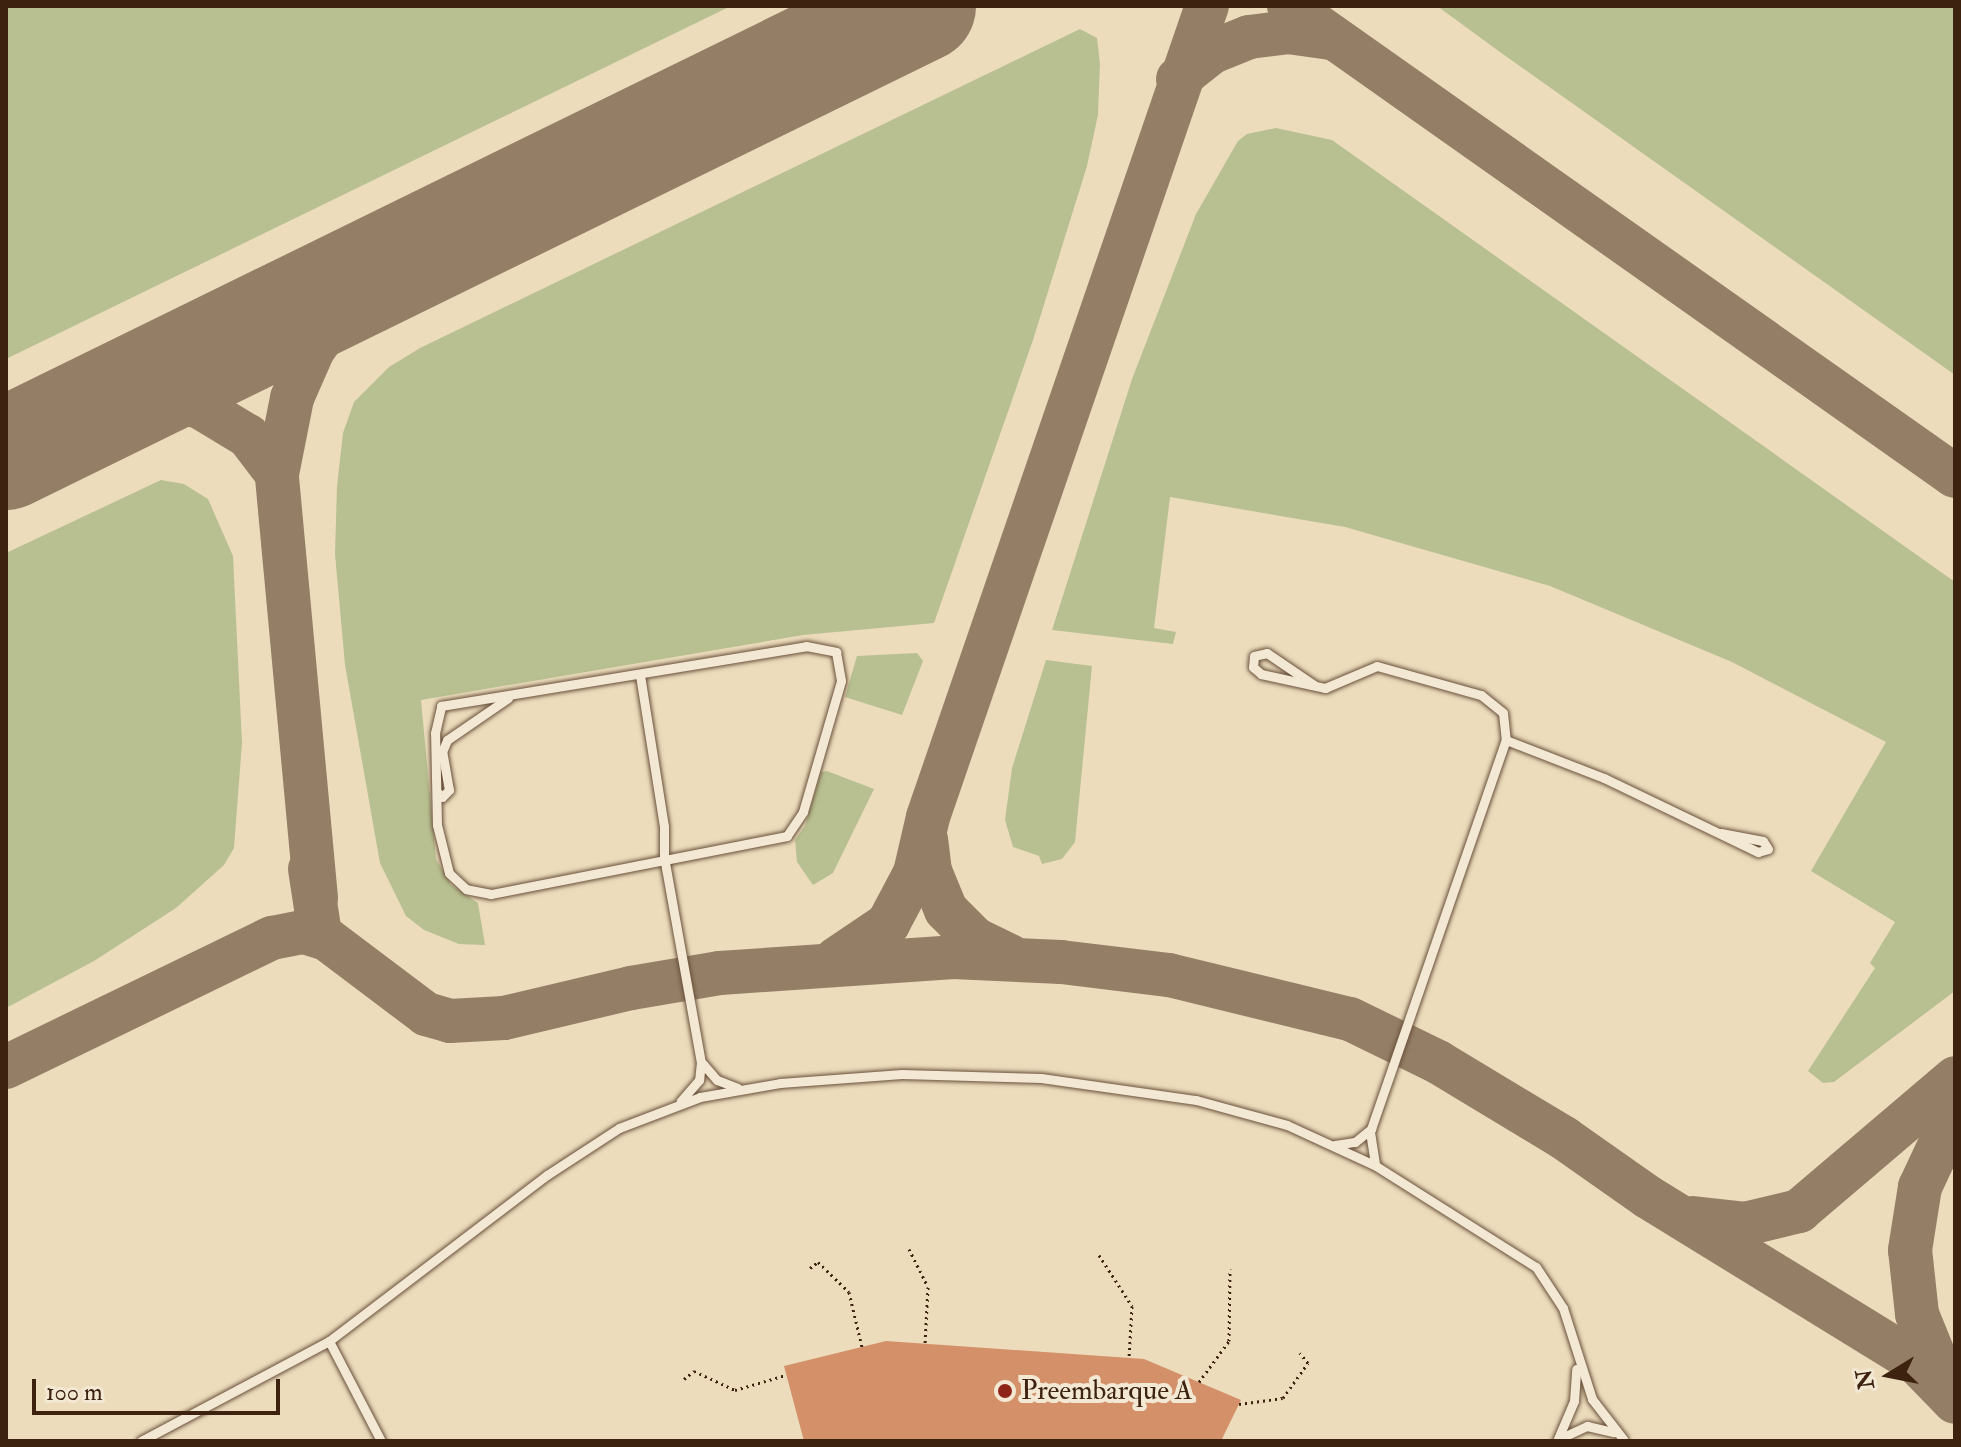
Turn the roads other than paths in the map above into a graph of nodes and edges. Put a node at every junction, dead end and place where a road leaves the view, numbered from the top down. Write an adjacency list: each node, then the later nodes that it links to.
1 (640, 675): 3 (lane); 7 (lane); 7 (lane)
2 (1314, 685): 2 (lane); 4 (lane)
3 (508, 698): 5 (lane); 5 (lane)
4 (1506, 740): 6 (lane); 11 (lane)
5 (437, 792): 7 (lane)
6 (1721, 833)
7 (664, 857): 8 (lane)
8 (701, 1062): 9 (lane); 10 (lane)
9 (746, 1089): 10 (lane); 12 (lane)
10 (678, 1103): 14 (lane)
11 (1371, 1129): 12 (lane); 13 (lane)
12 (1331, 1145): 13 (lane)
13 (1376, 1166): 15 (lane)
14 (329, 1341): 17 (lane); 18 (lane)
15 (1573, 1350): 16 (lane); 19 (lane)
16 (1624, 1440): 19 (lane)
17 (141, 1441)
18 (381, 1441)
19 (1557, 1441)

